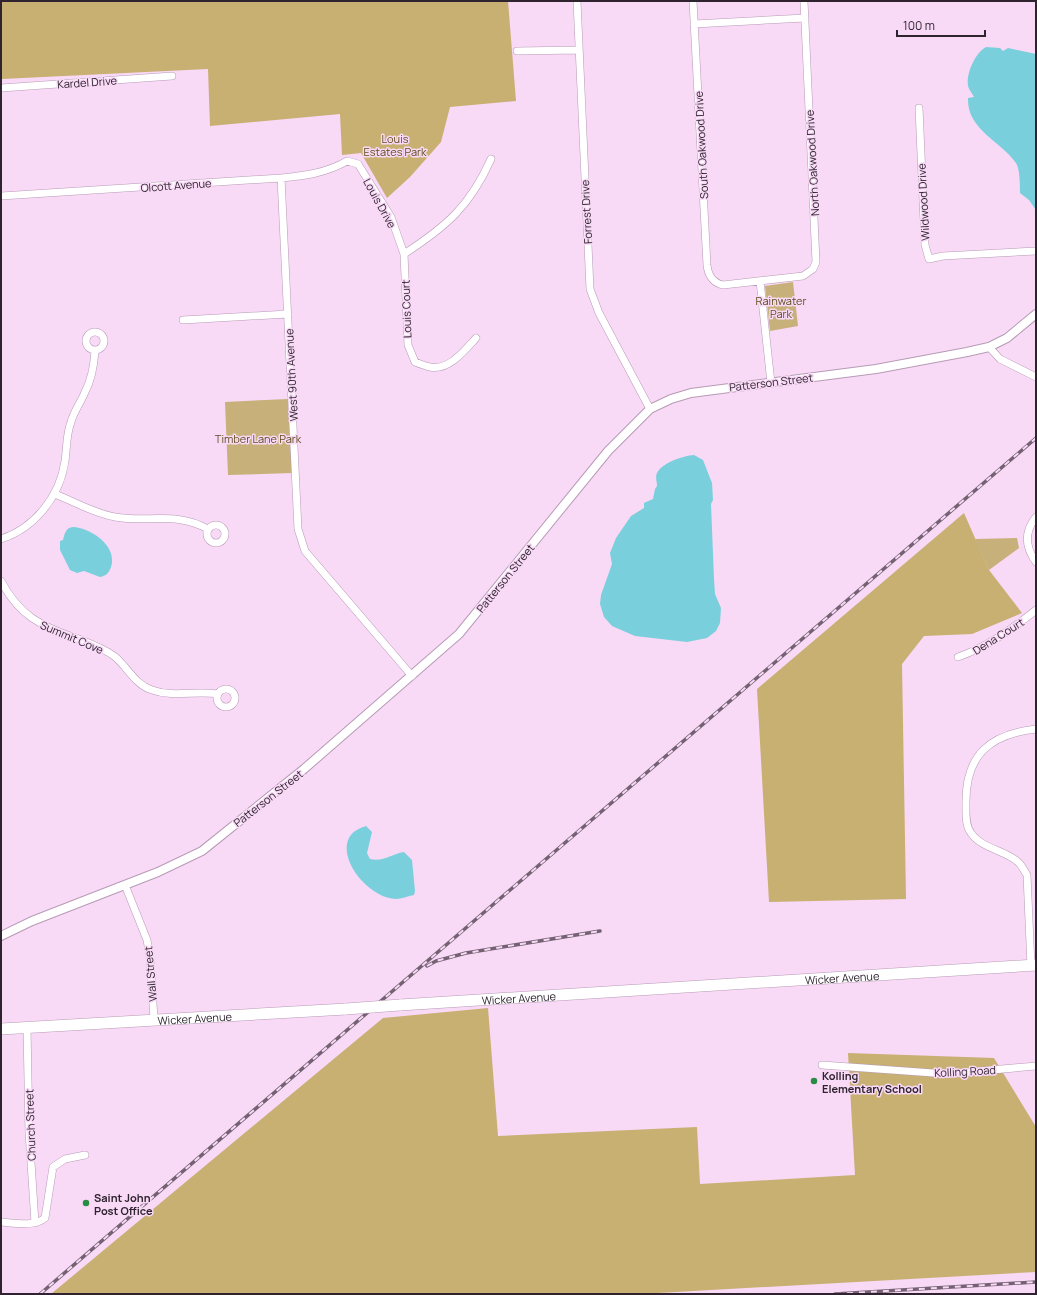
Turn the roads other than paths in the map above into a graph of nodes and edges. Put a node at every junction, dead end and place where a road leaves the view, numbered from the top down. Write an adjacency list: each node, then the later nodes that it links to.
1 (577, 1): 6 (street, Forrest Drive)
2 (693, 1): 5 (street, South Oakwood Drive)
3 (804, 1): 4 (street, North Oakwood Drive)
4 (805, 18): 5 (street); 17 (street, North Oakwood Drive)
5 (694, 24): 18 (street, South Oakwood Drive)
6 (578, 50): 7 (street); 27 (street, Forrest Drive)
7 (517, 51)
8 (172, 76): 9 (street, Kardel Drive)
9 (1, 88)
10 (919, 108): 15 (street, Wildwood Drive)
11 (492, 159): 16 (street)
12 (347, 161): 13 (street, Olcott Avenue); 16 (street, Louis Drive)
13 (281, 178): 14 (street, Olcott Avenue); 19 (street, West 90th Avenue)
14 (1, 196)
15 (1036, 251)
16 (404, 254): 22 (street, Louis Court)
17 (760, 281): 18 (street, North Oakwood Drive); 26 (street)
18 (719, 284)
19 (288, 314): 21 (street); 36 (street, West 90th Avenue)
20 (1036, 314): 23 (street, Patterson Street)
21 (183, 320)
22 (476, 338)
23 (990, 347): 25 (street); 26 (street, Patterson Street)
24 (95, 351): 28 (street)
25 (1036, 377)
26 (771, 383): 27 (street, Patterson Street)
27 (650, 409): 36 (street, Patterson Street)
28 (55, 494): 30 (street); 31 (street)
29 (1036, 517): 32 (street)
30 (208, 529)
31 (1, 539)
32 (1036, 562)
33 (1, 581): 37 (street, Summit Cove)
34 (1036, 610): 35 (street, Dena Court)
35 (958, 658)
36 (412, 676): 39 (street, Patterson Street)
37 (218, 694)
38 (1036, 728): 41 (street)
39 (125, 885): 40 (street, Patterson Street); 42 (street, Wall Street)
40 (1, 936)
41 (1033, 966): 42 (highway, Wicker Avenue, bridge)
42 (154, 1020): 43 (highway, Wicker Avenue)
43 (27, 1028): 44 (highway, Wicker Avenue); 49 (street, Church Street)
44 (1, 1029)
45 (822, 1065): 46 (street, Kolling Road)
46 (1036, 1066)
47 (85, 1155): 49 (street)
48 (1, 1222): 49 (street)
49 (35, 1223)

